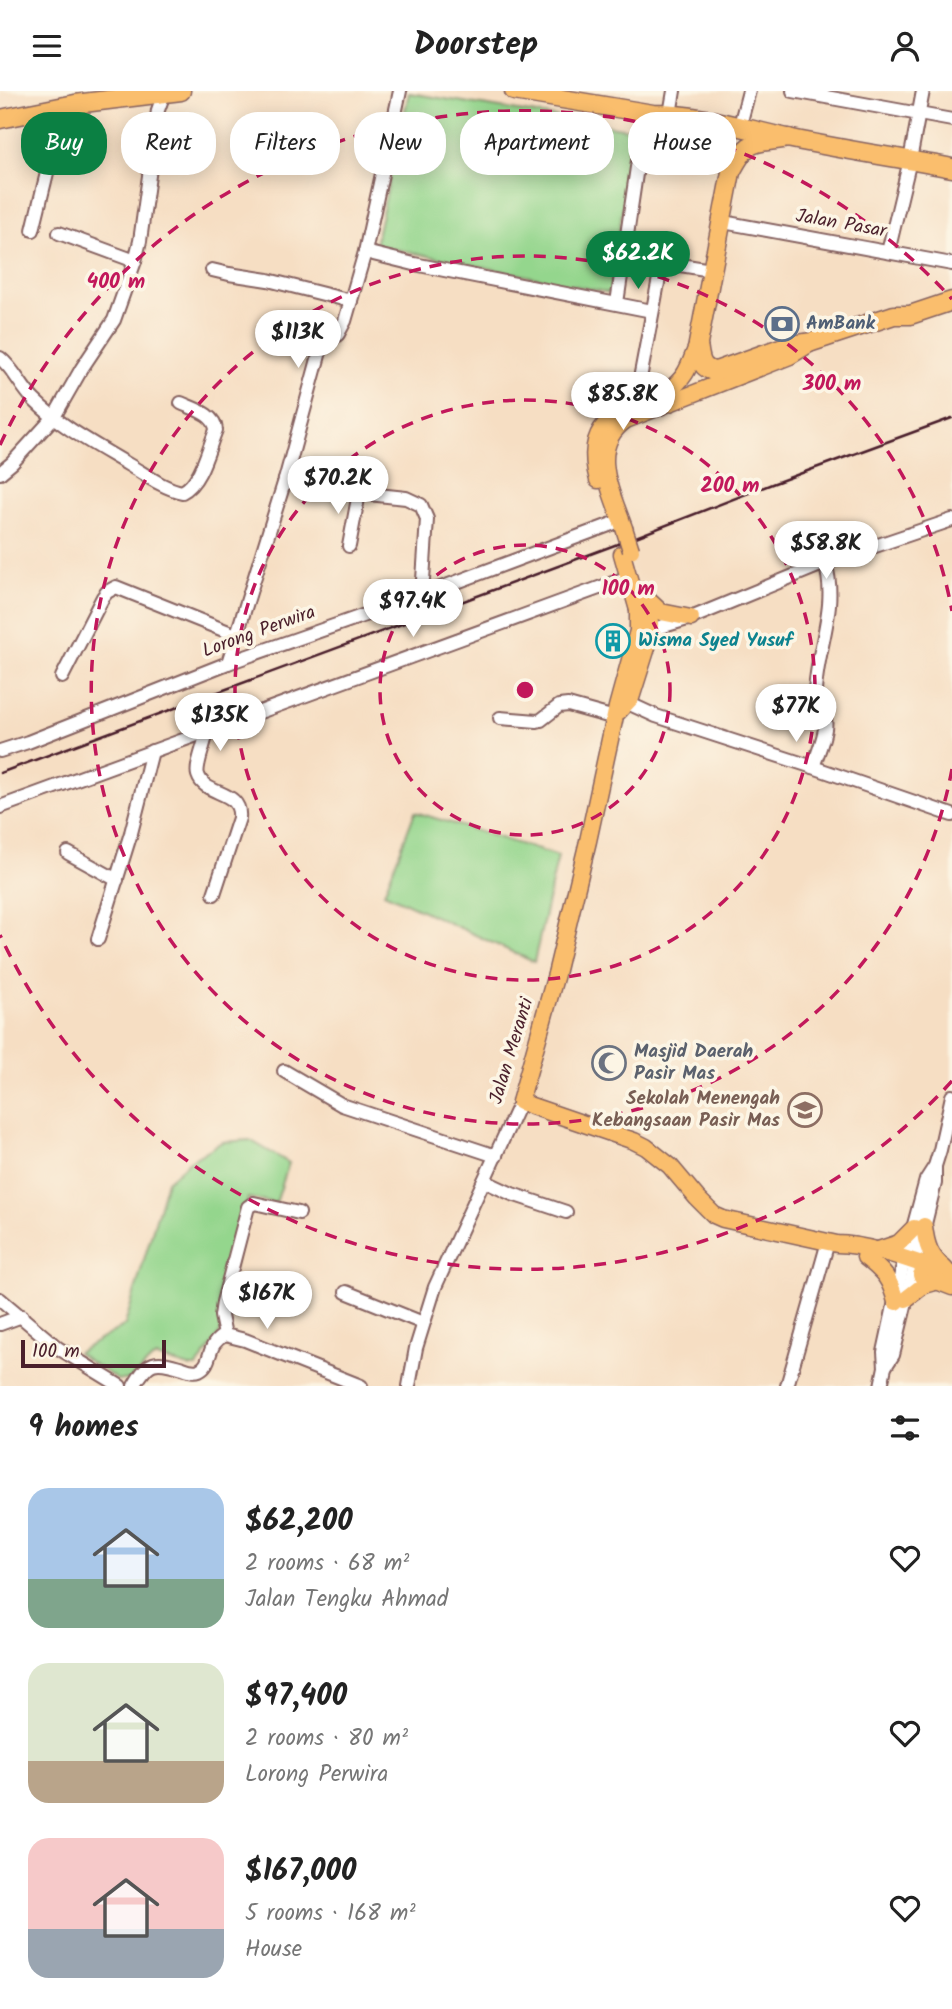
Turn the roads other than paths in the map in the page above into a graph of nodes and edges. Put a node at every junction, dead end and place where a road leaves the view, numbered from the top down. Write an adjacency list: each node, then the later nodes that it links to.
1 (400, 91): 26 (street)
2 (514, 91): 10 (highway)
3 (674, 91): 11 (street)
4 (749, 91): 16 (street)
5 (793, 91): 12 (street)
6 (923, 91): 12 (street)
7 (170, 92): 8 (highway); 29 (street)
8 (73, 98): 9 (highway)
9 (53, 108): 13 (highway); 24 (street)
10 (644, 112)
11 (658, 112)
12 (919, 114): 14 (street); 18 (street)
13 (0, 119)
14 (952, 120)
15 (736, 124): 16 (highway)
16 (740, 125): 17 (highway)
17 (789, 138): 18 (highway); 19 (highway)
18 (911, 160): 20 (highway); 27 (street)
19 (736, 163)
20 (952, 168)
21 (642, 175): 28 (street)
22 (731, 175): 23 (highway)
23 (723, 222): 27 (street, Jalan Pasar); 33 (highway)
24 (33, 230)
25 (59, 233): 29 (street)
26 (365, 252): 35 (street); 37 (street)
27 (888, 252): 31 (street, Jalan Pasar)
28 (624, 253): 30 (street); 37 (street)
29 (135, 261): 46 (street)
30 (662, 262): 33 (street); 38 (street)
31 (952, 264)
32 (212, 270): 35 (street)
33 (711, 270): 41 (highway)
34 (952, 288): 39 (highway)
35 (351, 301): 49 (street)
36 (952, 301): 39 (highway)
37 (617, 303): 38 (street)
38 (652, 311): 45 (street)
39 (894, 315): 40 (highway)
40 (812, 342): 43 (highway); 43 (main road)
41 (698, 344): 43 (highway); 45 (main road)
42 (0, 358): 46 (street)
43 (723, 375): 47 (main road)
44 (181, 403): 46 (street)
45 (635, 405): 47 (main road)
46 (54, 417): 48 (street)
47 (600, 447): 52 (main road, Jalan Meranti)
48 (0, 473)
49 (285, 480): 50 (street); 61 (street)
50 (359, 493): 53 (street); 57 (street)
51 (952, 520): 55 (street)
52 (617, 528): 54 (main road, Jalan Meranti, bridge); 57 (street, Lorong Perwira)
53 (349, 546)
54 (626, 552): 56 (main road, Jalan Meranti); 58 (main road, Jalan Meranti)
55 (825, 563): 59 (street); 69 (street)
56 (629, 577): 60 (main road, Jalan Meranti); 66 (street)
57 (422, 595): 62 (street, Lorong Perwira)
58 (646, 599): 59 (main road); 60 (main road, Jalan Meranti)
59 (691, 618): 60 (street)
60 (644, 631): 64 (main road, Jalan Meranti)
61 (236, 635): 62 (street); 63 (street)
62 (228, 663): 67 (street, Lorong Perwira)
63 (62, 677)
64 (619, 709): 65 (street); 69 (street); 78 (main road, Jalan Meranti)
65 (500, 718)
66 (206, 730): 68 (street); 74 (street)
67 (0, 751)
68 (152, 751): 70 (street); 73 (street)
69 (813, 767): 71 (street)
70 (0, 807)
71 (952, 815)
72 (68, 853): 73 (street)
73 (117, 880): 75 (street)
74 (214, 894)
75 (98, 939)
76 (284, 1071): 80 (street)
77 (952, 1096): 79 (street)
78 (520, 1102): 80 (street, Jalan Meranti); 85 (main road)
79 (946, 1153): 84 (street)
80 (496, 1156): 81 (street, Jalan Meranti)
81 (484, 1181): 82 (street); 93 (street, Jalan Meranti)
82 (566, 1212)
83 (299, 1213): 95 (street)
84 (919, 1227): 86 (main road); 87 (street); 88 (main road)
85 (832, 1243): 86 (main road); 100 (street)
86 (871, 1254): 87 (main road); 91 (main road)
87 (908, 1265): 88 (main road); 91 (street)
88 (948, 1279): 91 (main road)
89 (346, 1291): 93 (street)
90 (0, 1299): 92 (street)
91 (901, 1301): 101 (street)
92 (22, 1316): 94 (street); 96 (street)
93 (423, 1323): 99 (street, Jalan Meranti)
94 (0, 1324)
95 (225, 1335): 97 (street); 98 (street)
96 (120, 1386)
97 (134, 1386)
98 (361, 1386)
99 (409, 1386)
100 (788, 1386)
101 (881, 1386)

